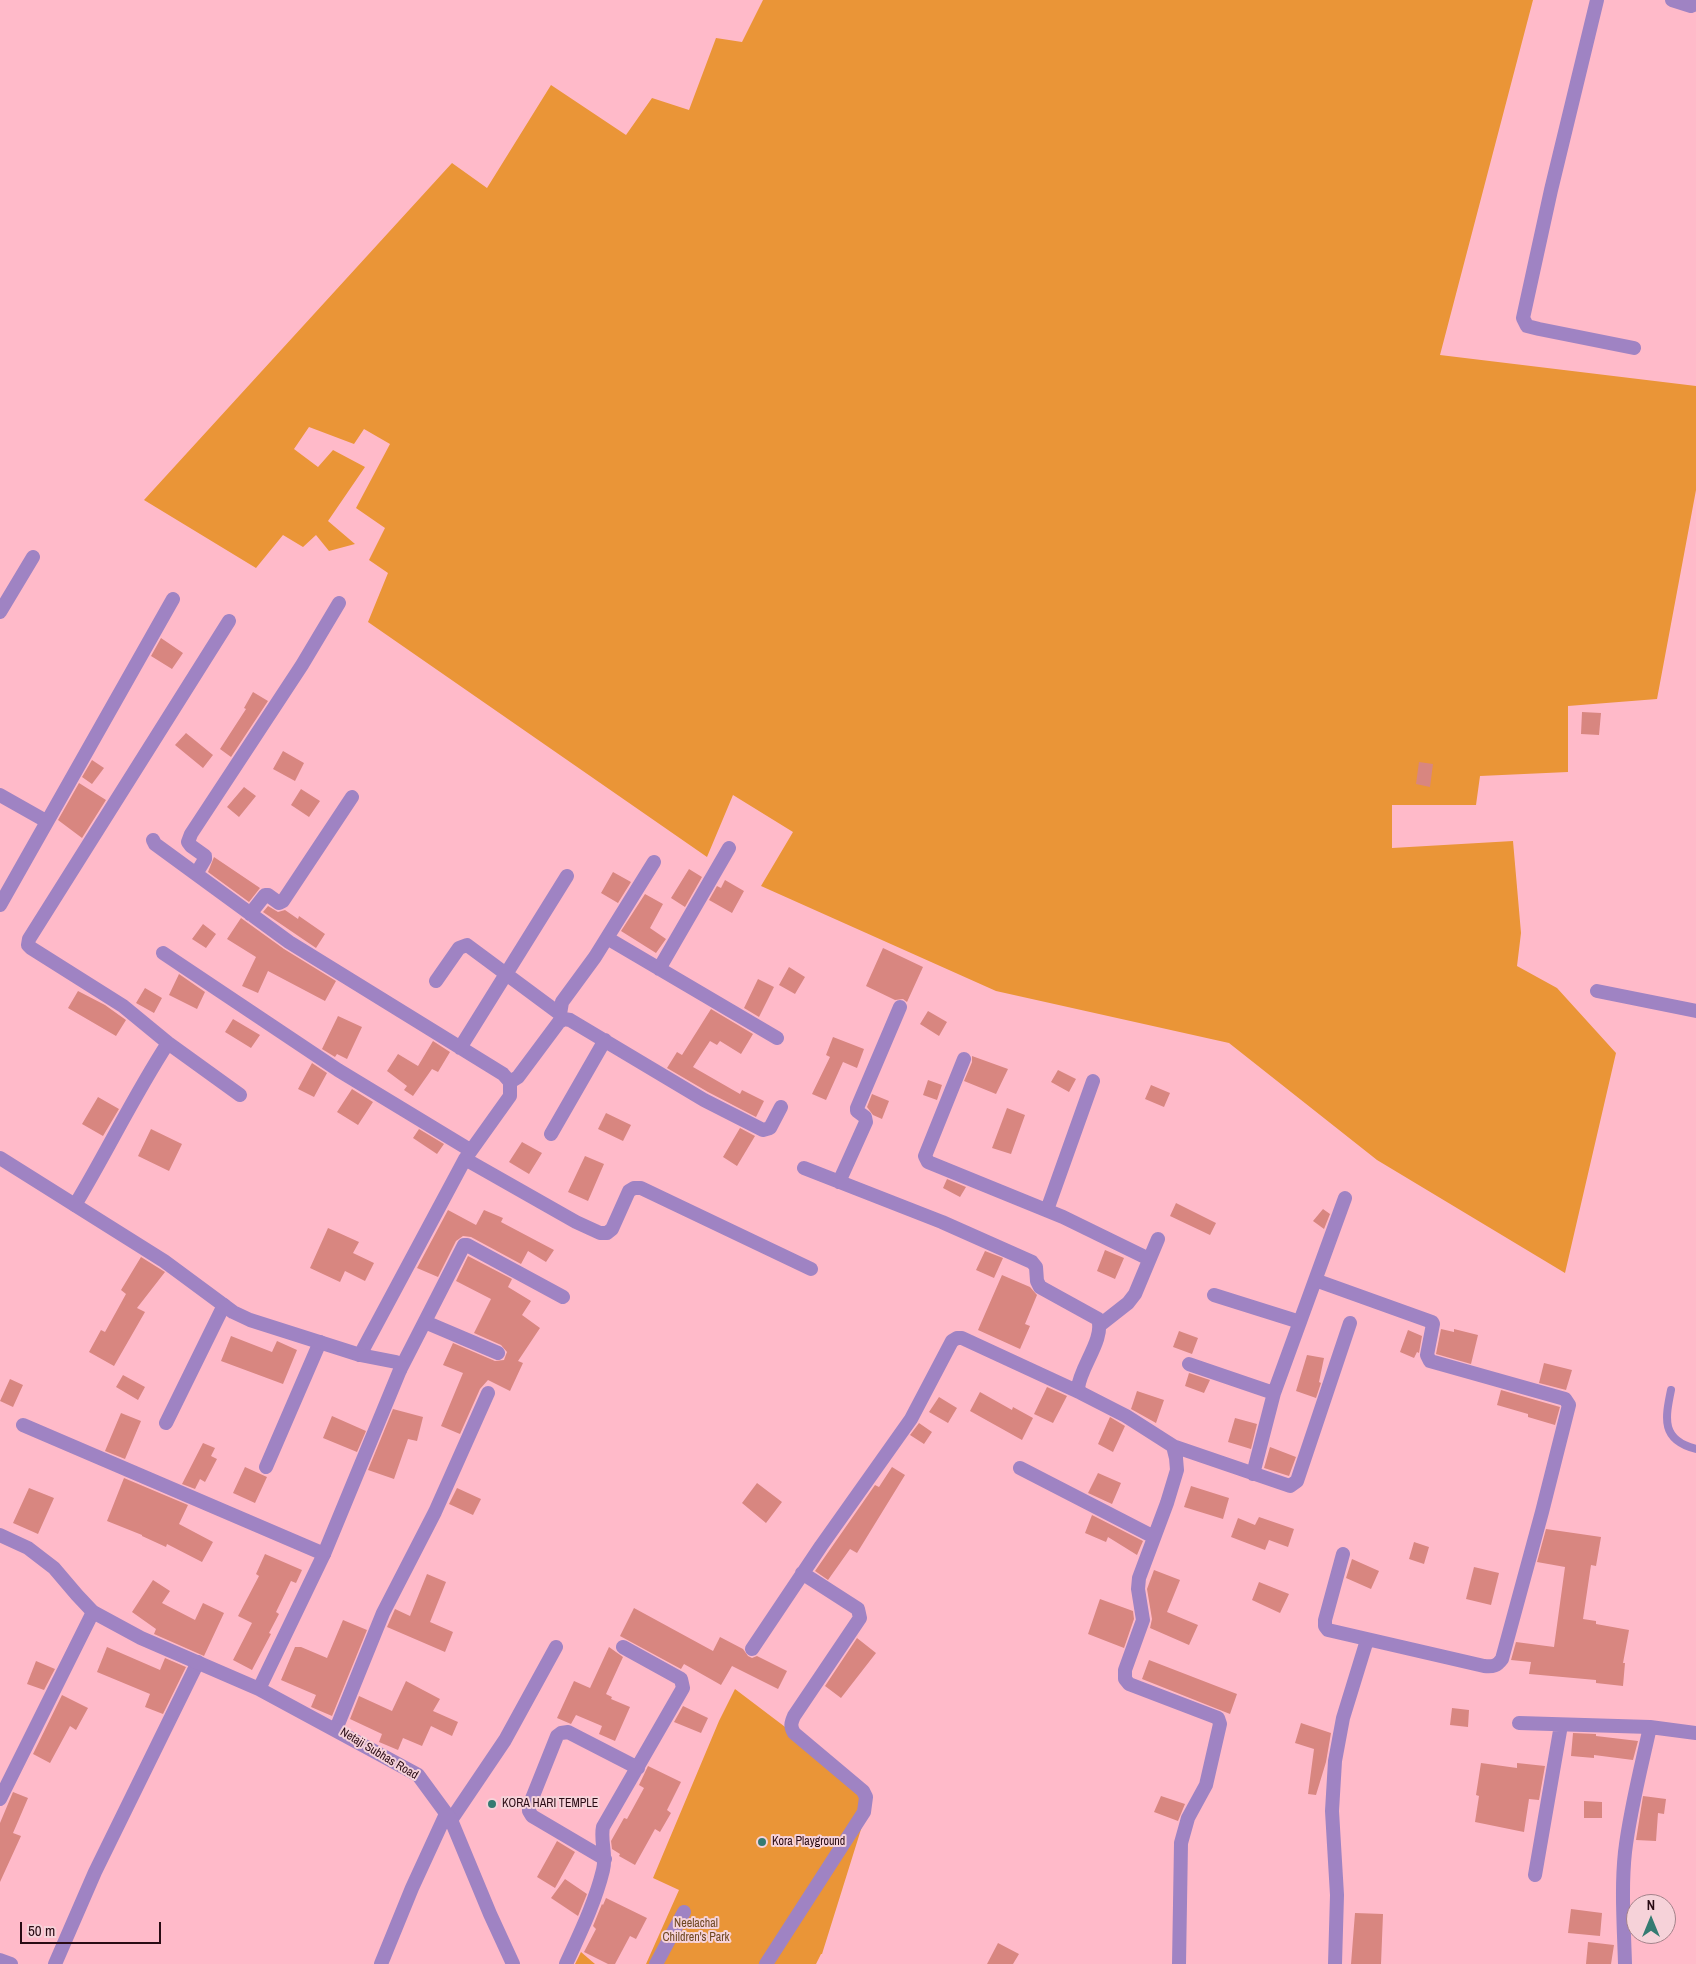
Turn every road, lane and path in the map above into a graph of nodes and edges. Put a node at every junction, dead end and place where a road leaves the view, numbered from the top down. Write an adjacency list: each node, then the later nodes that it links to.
1 (1597, 0): 4 (street)
2 (1672, 0): 3 (street)
3 (1696, 4)
4 (1634, 348)
5 (33, 557): 8 (street)
6 (173, 599): 12 (street)
7 (339, 603): 16 (street)
8 (0, 612)
9 (229, 621): 31 (street)
10 (0, 795): 12 (street)
11 (352, 797): 19 (street)
12 (46, 821): 18 (street)
13 (153, 840): 16 (street)
14 (729, 848): 22 (street)
15 (654, 862): 20 (street)
16 (196, 874): 19 (street)
17 (567, 876): 23 (street)
18 (0, 905)
19 (250, 914): 32 (street)
20 (607, 938): 22 (street); 28 (street)
21 (163, 952): 39 (street)
22 (659, 969): 29 (street)
23 (507, 974): 24 (street); 28 (street); 32 (street)
24 (436, 981)
25 (1597, 991): 27 (street)
26 (900, 1007): 42 (street)
27 (1696, 1011)
28 (560, 1017): 30 (street); 35 (street)
29 (777, 1038)
30 (605, 1040): 37 (street); 38 (street)
31 (168, 1043): 36 (street); 44 (street)
32 (460, 1048): 35 (street)
33 (964, 1059): 45 (street)
34 (1093, 1081): 45 (street)
35 (510, 1082): 39 (street)
36 (240, 1095)
37 (781, 1107)
38 (551, 1134)
39 (468, 1155): 48 (street); 59 (street)
40 (0, 1158): 44 (street)
41 (804, 1168): 42 (street)
42 (839, 1182): 56 (street)
43 (1346, 1198): 49 (street)
44 (75, 1206): 52 (street)
45 (1047, 1210): 47 (street)
46 (1158, 1239): 47 (street)
47 (1149, 1259): 56 (street)
48 (811, 1269)
49 (1315, 1280): 54 (street); 79 (street)
50 (1214, 1296): 54 (street)
51 (563, 1297): 53 (street)
52 (224, 1306): 57 (street); 66 (street)
53 (425, 1322): 58 (street); 61 (street)
54 (1300, 1322): 65 (street)
55 (1350, 1323): 72 (street)
56 (1100, 1325): 64 (street)
57 (320, 1342): 59 (street); 70 (street)
58 (498, 1353)
59 (360, 1355): 61 (street)
60 (1189, 1364): 65 (street)
61 (400, 1370): 75 (street)
62 (1670, 1390): 69 (lane)
63 (488, 1393): 88 (street)
64 (1081, 1393): 68 (street); 77 (street)
65 (1274, 1393): 72 (street)
66 (166, 1423)
67 (24, 1425): 75 (street)
68 (1173, 1446): 72 (street); 74 (street)
69 (1696, 1449)
70 (266, 1467)
71 (1020, 1468): 74 (street)
72 (1253, 1474)
73 (0, 1535): 78 (street)
74 (1154, 1537): 104 (street)
75 (324, 1554): 84 (street)
76 (1344, 1554): 79 (street)
77 (802, 1573): 82 (street); 103 (street)
78 (93, 1612): 83 (street, Netaji Subhas Road); 91 (street)
79 (1367, 1640): 105 (street)
80 (556, 1647): 92 (street)
81 (623, 1648): 90 (street)
82 (752, 1649)
83 (198, 1662): 84 (street, Netaji Subhas Road); 98 (street)
84 (259, 1688): 88 (street, Netaji Subhas Road)
85 (1519, 1723): 86 (street)
86 (1561, 1725): 87 (street); 94 (street)
87 (1650, 1727): 89 (street); 106 (street)
88 (336, 1729): 92 (street, Netaji Subhas Road)
89 (1696, 1733)
90 (638, 1768): 93 (street); 93 (street)
91 (0, 1799)
92 (449, 1817): 99 (street); 100 (street, Netaji Subhas Road)
93 (605, 1859): 101 (street)
94 (1535, 1875)
95 (684, 1912): 102 (street)
96 (0, 1960): 97 (street)
97 (11, 1964)
98 (55, 1964)
99 (381, 1964)
100 (513, 1964)
101 (566, 1964)
102 (656, 1964)
103 (766, 1964)
104 (1179, 1964)
105 (1335, 1964)
106 (1625, 1964)

